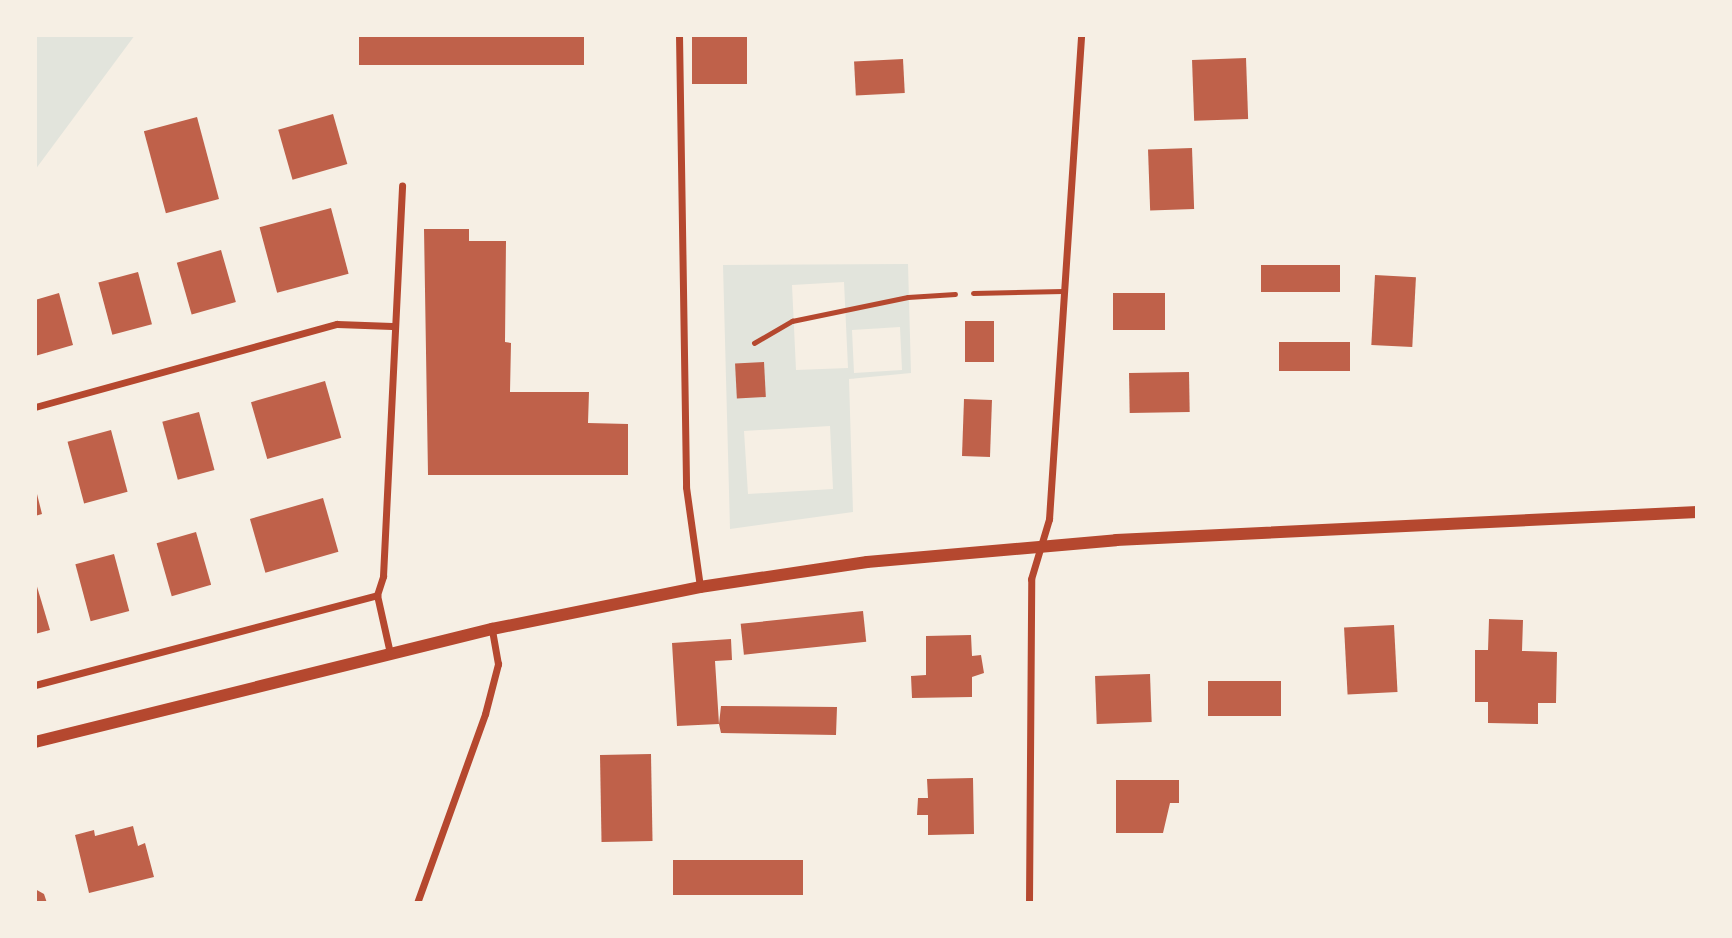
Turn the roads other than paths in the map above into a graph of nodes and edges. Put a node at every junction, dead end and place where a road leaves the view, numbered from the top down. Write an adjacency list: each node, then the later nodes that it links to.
1 (679, 35): 10 (street)
2 (1080, 35): 4 (street)
3 (402, 185): 6 (street)
4 (1063, 291): 5 (lane); 9 (street)
5 (972, 293)
6 (392, 326): 7 (street); 11 (street)
7 (35, 407)
8 (1697, 512): 9 (street)
9 (1041, 545): 10 (street); 17 (street)
10 (699, 587): 12 (street)
11 (377, 596): 13 (street); 14 (street)
12 (492, 629): 13 (street); 16 (street)
13 (390, 653): 15 (street)
14 (35, 685)
15 (35, 742)
16 (417, 903)
17 (1029, 903)

